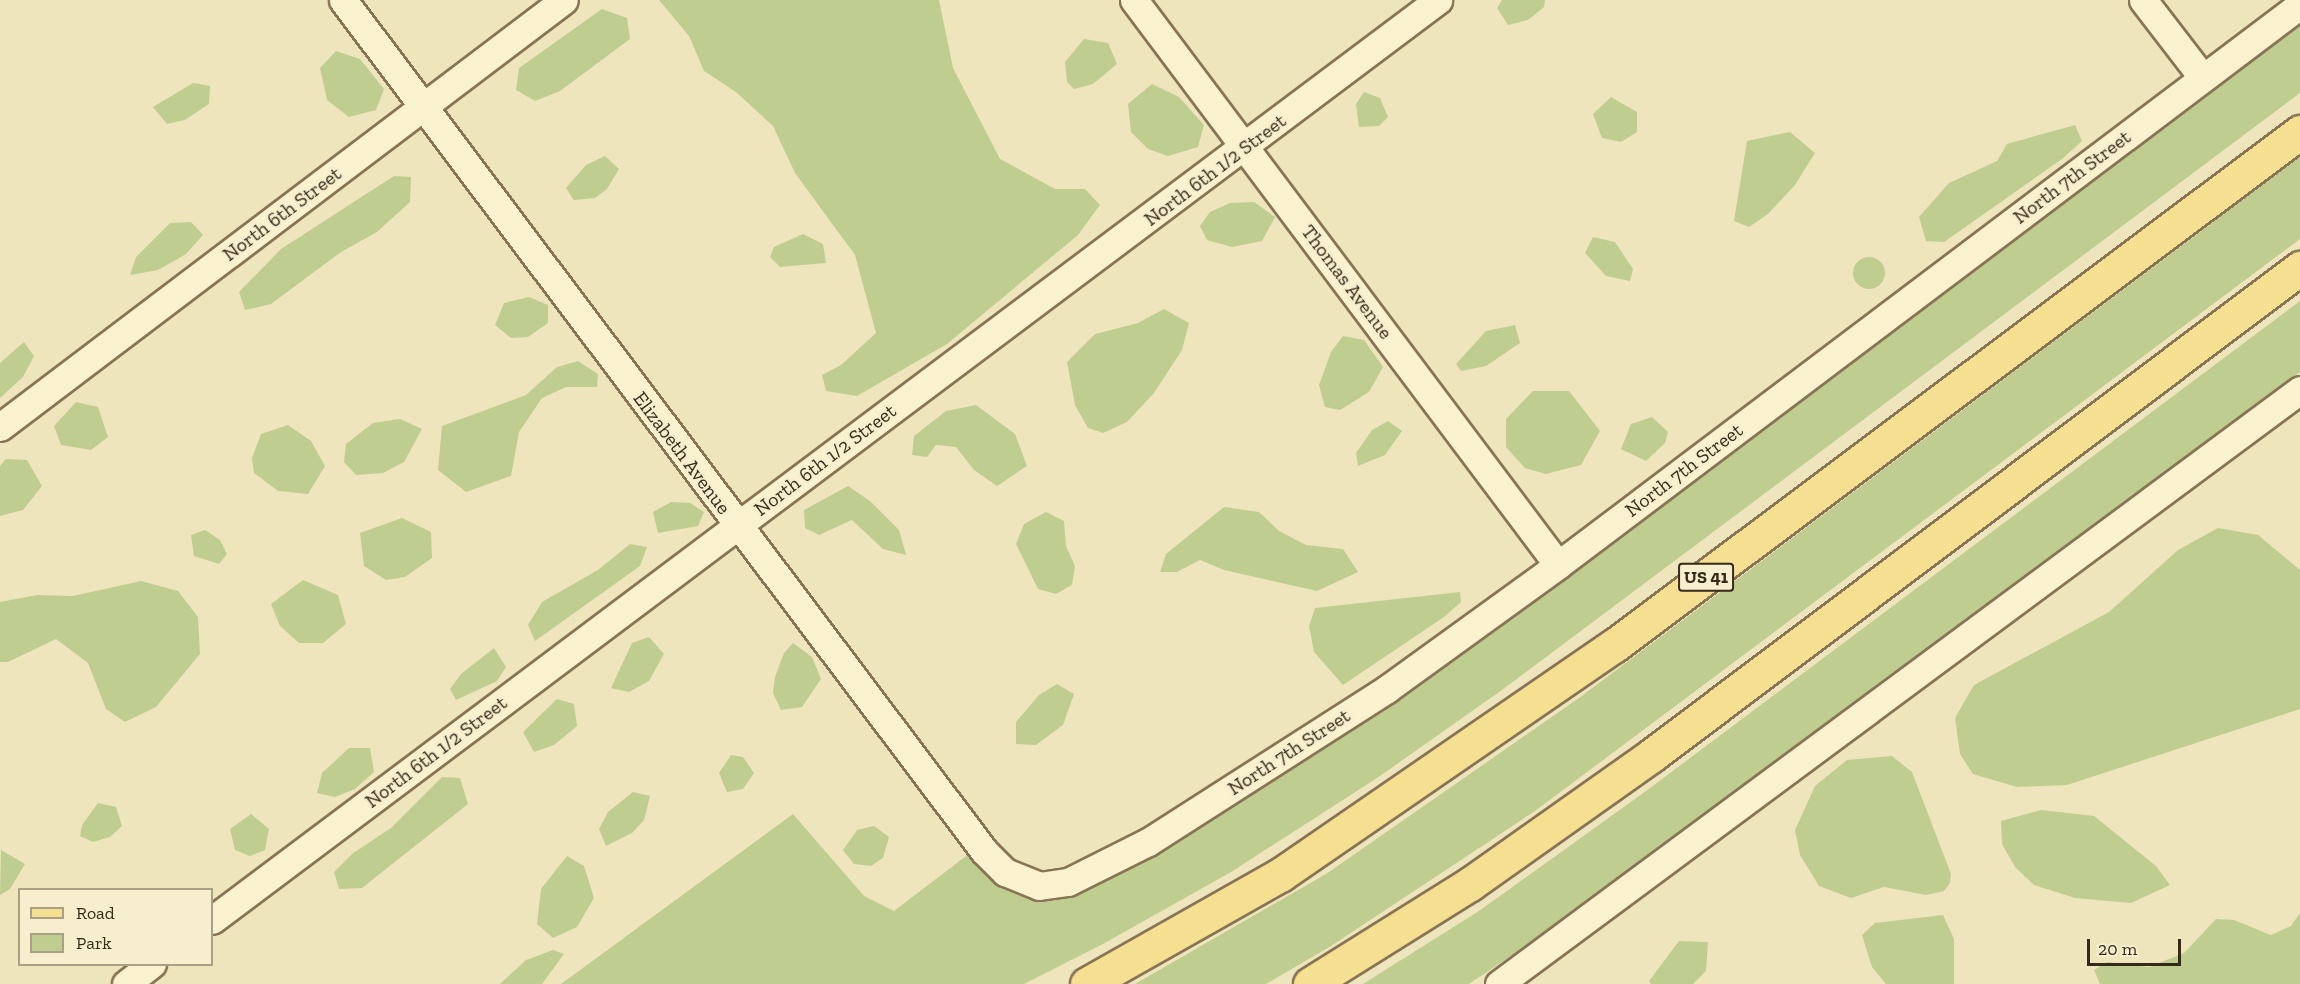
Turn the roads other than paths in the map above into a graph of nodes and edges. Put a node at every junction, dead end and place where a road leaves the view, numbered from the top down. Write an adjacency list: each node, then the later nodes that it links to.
1 (343, 0): 8 (street, Elizabeth Avenue)
2 (564, 0): 8 (street, North 6th Street)
3 (1134, 0): 10 (street, Thomas Avenue)
4 (1438, 0): 10 (street, North 6th 1/2 Street)
5 (2143, 0): 7 (street)
6 (2300, 5): 7 (street, North 7th Street)
7 (2203, 78): 15 (street, North 7th Street)
8 (423, 107): 13 (street, North 6th Street); 14 (street, Elizabeth Avenue)
9 (2300, 132): 20 (main road, US 41)
10 (1246, 147): 14 (street, North 6th 1/2 Street); 15 (street, Thomas Avenue)
11 (2300, 268): 21 (main road)
12 (2300, 390): 22 (street)
13 (0, 427)
14 (737, 526): 16 (street, Elizabeth Avenue); 17 (street, North 6th 1/2 Street)
15 (1558, 565): 16 (street, North 7th Street)
16 (1039, 886)
17 (213, 919)
18 (149, 966): 19 (street)
19 (126, 984)
20 (1087, 984)
21 (1310, 984)
22 (1499, 984)

